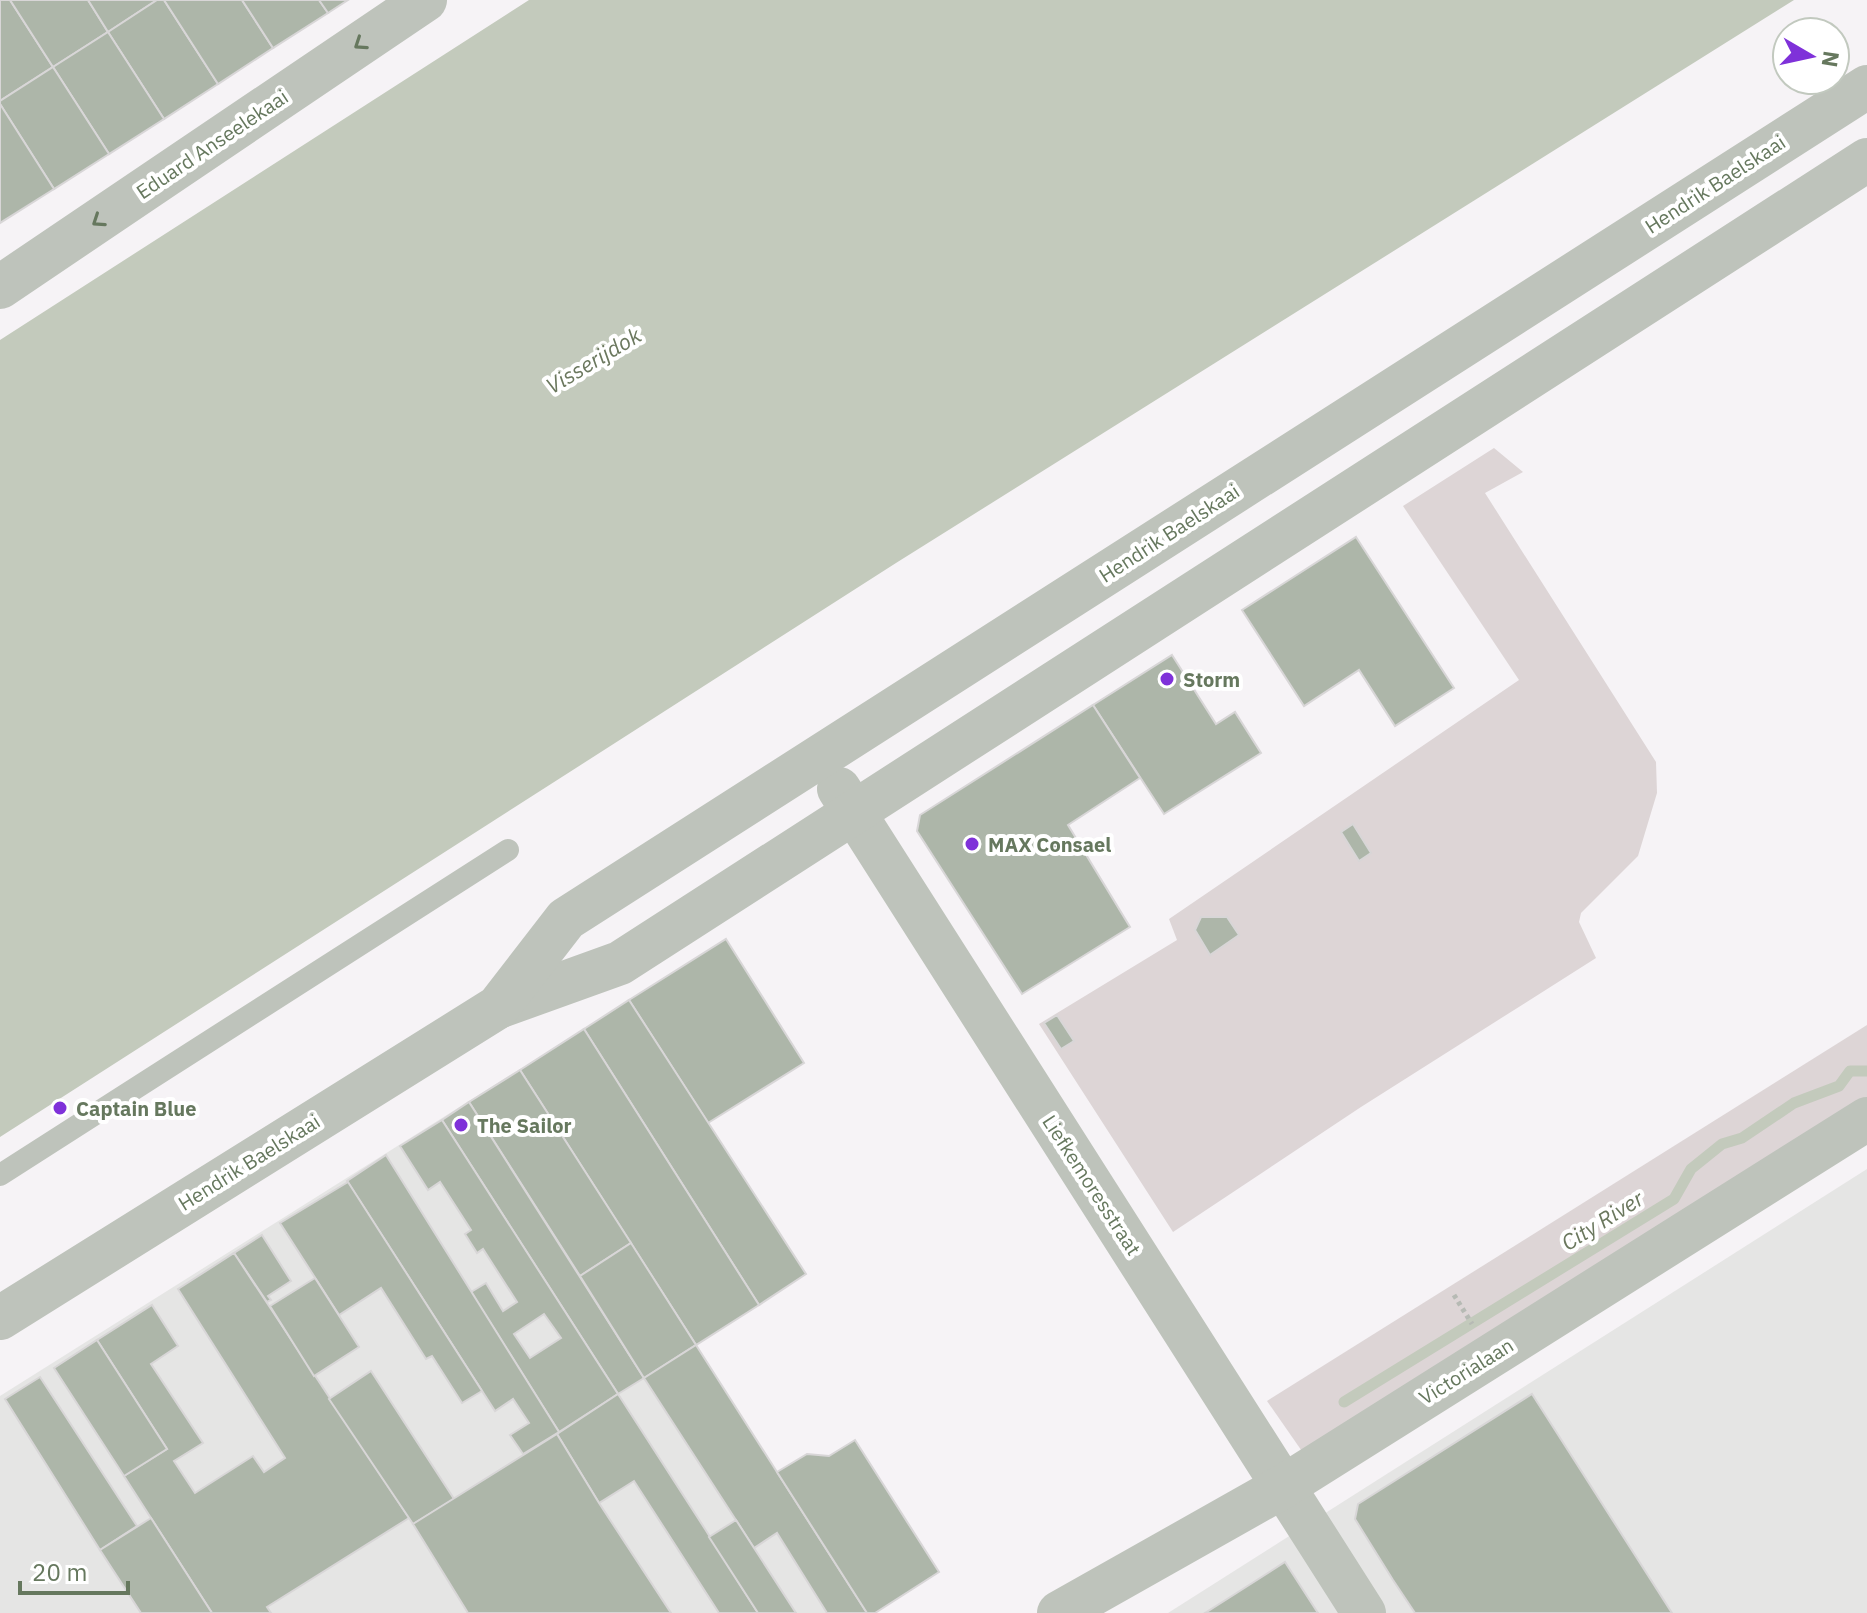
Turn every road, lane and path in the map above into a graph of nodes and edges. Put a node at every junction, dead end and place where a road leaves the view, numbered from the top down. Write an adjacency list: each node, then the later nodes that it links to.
1 (425, 0): 4 (street, Eduard Anseelekaai, one-way to 4)
2 (1867, 87): 5 (street, Hendrik Baelskaai)
3 (1867, 160): 6 (street, Hendrik Baelskaai)
4 (0, 287)
5 (819, 758): 6 (street, Liefkemoresstraat); 8 (street, Hendrik Baelskaai)
6 (854, 813): 8 (street, Hendrik Baelskaai); 12 (street, Liefkemoresstraat)
7 (508, 850): 10 (lane)
8 (498, 1007): 11 (street, Hendrik Baelskaai)
9 (1867, 1119): 12 (street, Victorialaan)
10 (0, 1175)
11 (0, 1318)
12 (1284, 1486): 13 (street, Victorialaan); 14 (street, Liefkemoresstraat)
13 (1059, 1613)
14 (1364, 1613)

